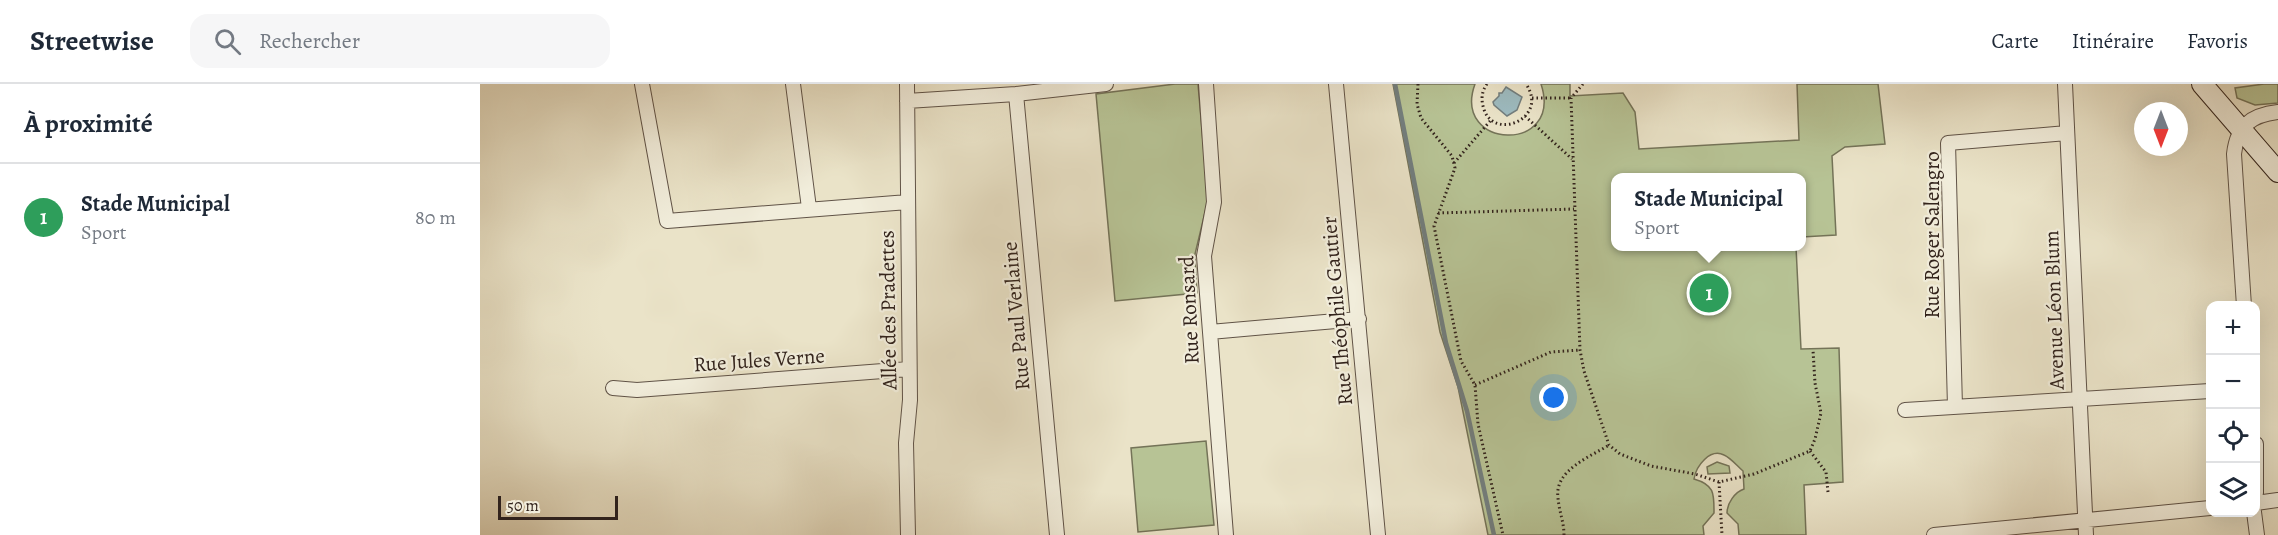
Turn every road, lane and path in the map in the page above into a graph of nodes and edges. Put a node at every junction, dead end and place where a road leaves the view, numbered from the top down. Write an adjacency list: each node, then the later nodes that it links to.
1 (642, 84): 27 (street)
2 (793, 84): 27 (street)
3 (907, 84): 17 (street, Allée des Pradettes)
4 (1106, 84): 13 (street)
5 (1206, 84): 32 (street, Rue Ronsard)
6 (1336, 84): 31 (street, Rue Théophile Gautier)
7 (1418, 84): 24 (path)
8 (1487, 84): 20 (path)
9 (1526, 84): 15 (path)
10 (1583, 84): 16 (path)
11 (2065, 84): 22 (street, Avenue Léon Blum)
12 (2202, 84): 21 (street)
13 (1074, 86): 14 (street)
14 (1016, 94): 17 (street); 52 (street, Rue Paul Verlaine)
15 (1532, 98): 16 (path); 19 (path)
16 (1571, 98): 23 (path)
17 (907, 101): 26 (street, Allée des Pradettes)
18 (2278, 112): 21 (street)
19 (1525, 116): 20 (path); 23 (path)
20 (1491, 120): 24 (path)
21 (2241, 129): 25 (street); 30 (street)
22 (2067, 134): 39 (street, Avenue Léon Blum); 40 (street, Rue Roger Salengro)
23 (1572, 159): 28 (path)
24 (1454, 163): 29 (path)
25 (2278, 172)
26 (908, 202): 27 (street); 35 (street, Allée des Pradettes)
27 (809, 208)
28 (1574, 209): 29 (path); 33 (path)
29 (1438, 213): 36 (path)
30 (2244, 301)
31 (1359, 319): 32 (street); 54 (street, Rue Théophile Gautier)
32 (1210, 332): 53 (street, Rue Ronsard)
33 (1580, 350): 36 (path); 42 (path)
34 (1813, 350): 43 (path)
35 (909, 369): 37 (street, Rue Jules Verne); 51 (street, Allée des Pradettes)
36 (1475, 385): 55 (path)
37 (613, 388)
38 (2206, 391): 39 (street)
39 (2078, 399): 40 (street); 50 (street, Avenue Léon Blum)
40 (1955, 407): 41 (street)
41 (1905, 410)
42 (1610, 445): 44 (path); 56 (path)
43 (1810, 451): 44 (path); 45 (path)
44 (1719, 482): 57 (path)
45 (1827, 492)
46 (2278, 501): 47 (street)
47 (2260, 503)
48 (2206, 509): 50 (street)
49 (2255, 517): 59 (street)
50 (2085, 528): 58 (street)
51 (908, 535)
52 (1057, 535)
53 (1226, 535)
54 (1378, 535)
55 (1503, 535)
56 (1564, 535)
57 (1722, 535)
58 (1934, 535)
59 (2257, 535)

